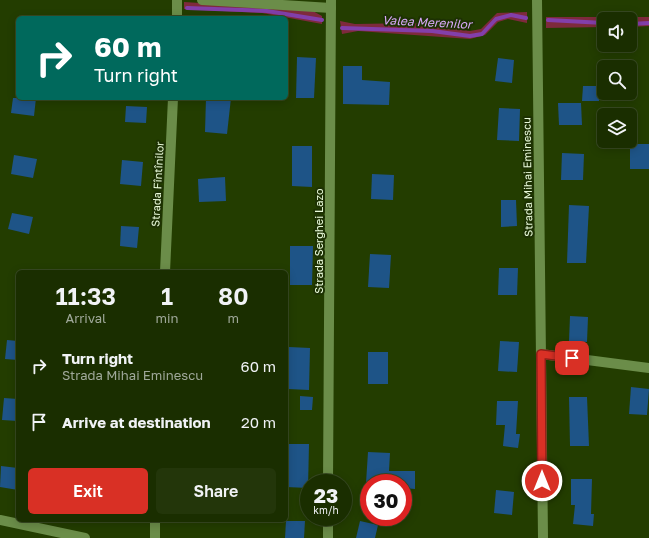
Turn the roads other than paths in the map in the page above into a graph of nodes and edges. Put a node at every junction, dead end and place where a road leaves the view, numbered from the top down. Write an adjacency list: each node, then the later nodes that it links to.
1 (177, 0): 5 (street)
2 (202, 0): 4 (street)
3 (537, 0): 8 (street, Strada Mihai Eminescu)
4 (331, 4): 10 (street, Strada Serghei Lazo)
5 (177, 16)
6 (173, 100): 7 (street, Strada Fîntînilor)
7 (165, 270)
8 (541, 354): 9 (street); 17 (street, Strada Mihai Eminescu)
9 (649, 368)
10 (328, 474)
11 (0, 520): 14 (street)
12 (155, 522): 15 (street)
13 (328, 526): 16 (street)
14 (86, 538)
15 (155, 538)
16 (328, 538)
17 (543, 538)

